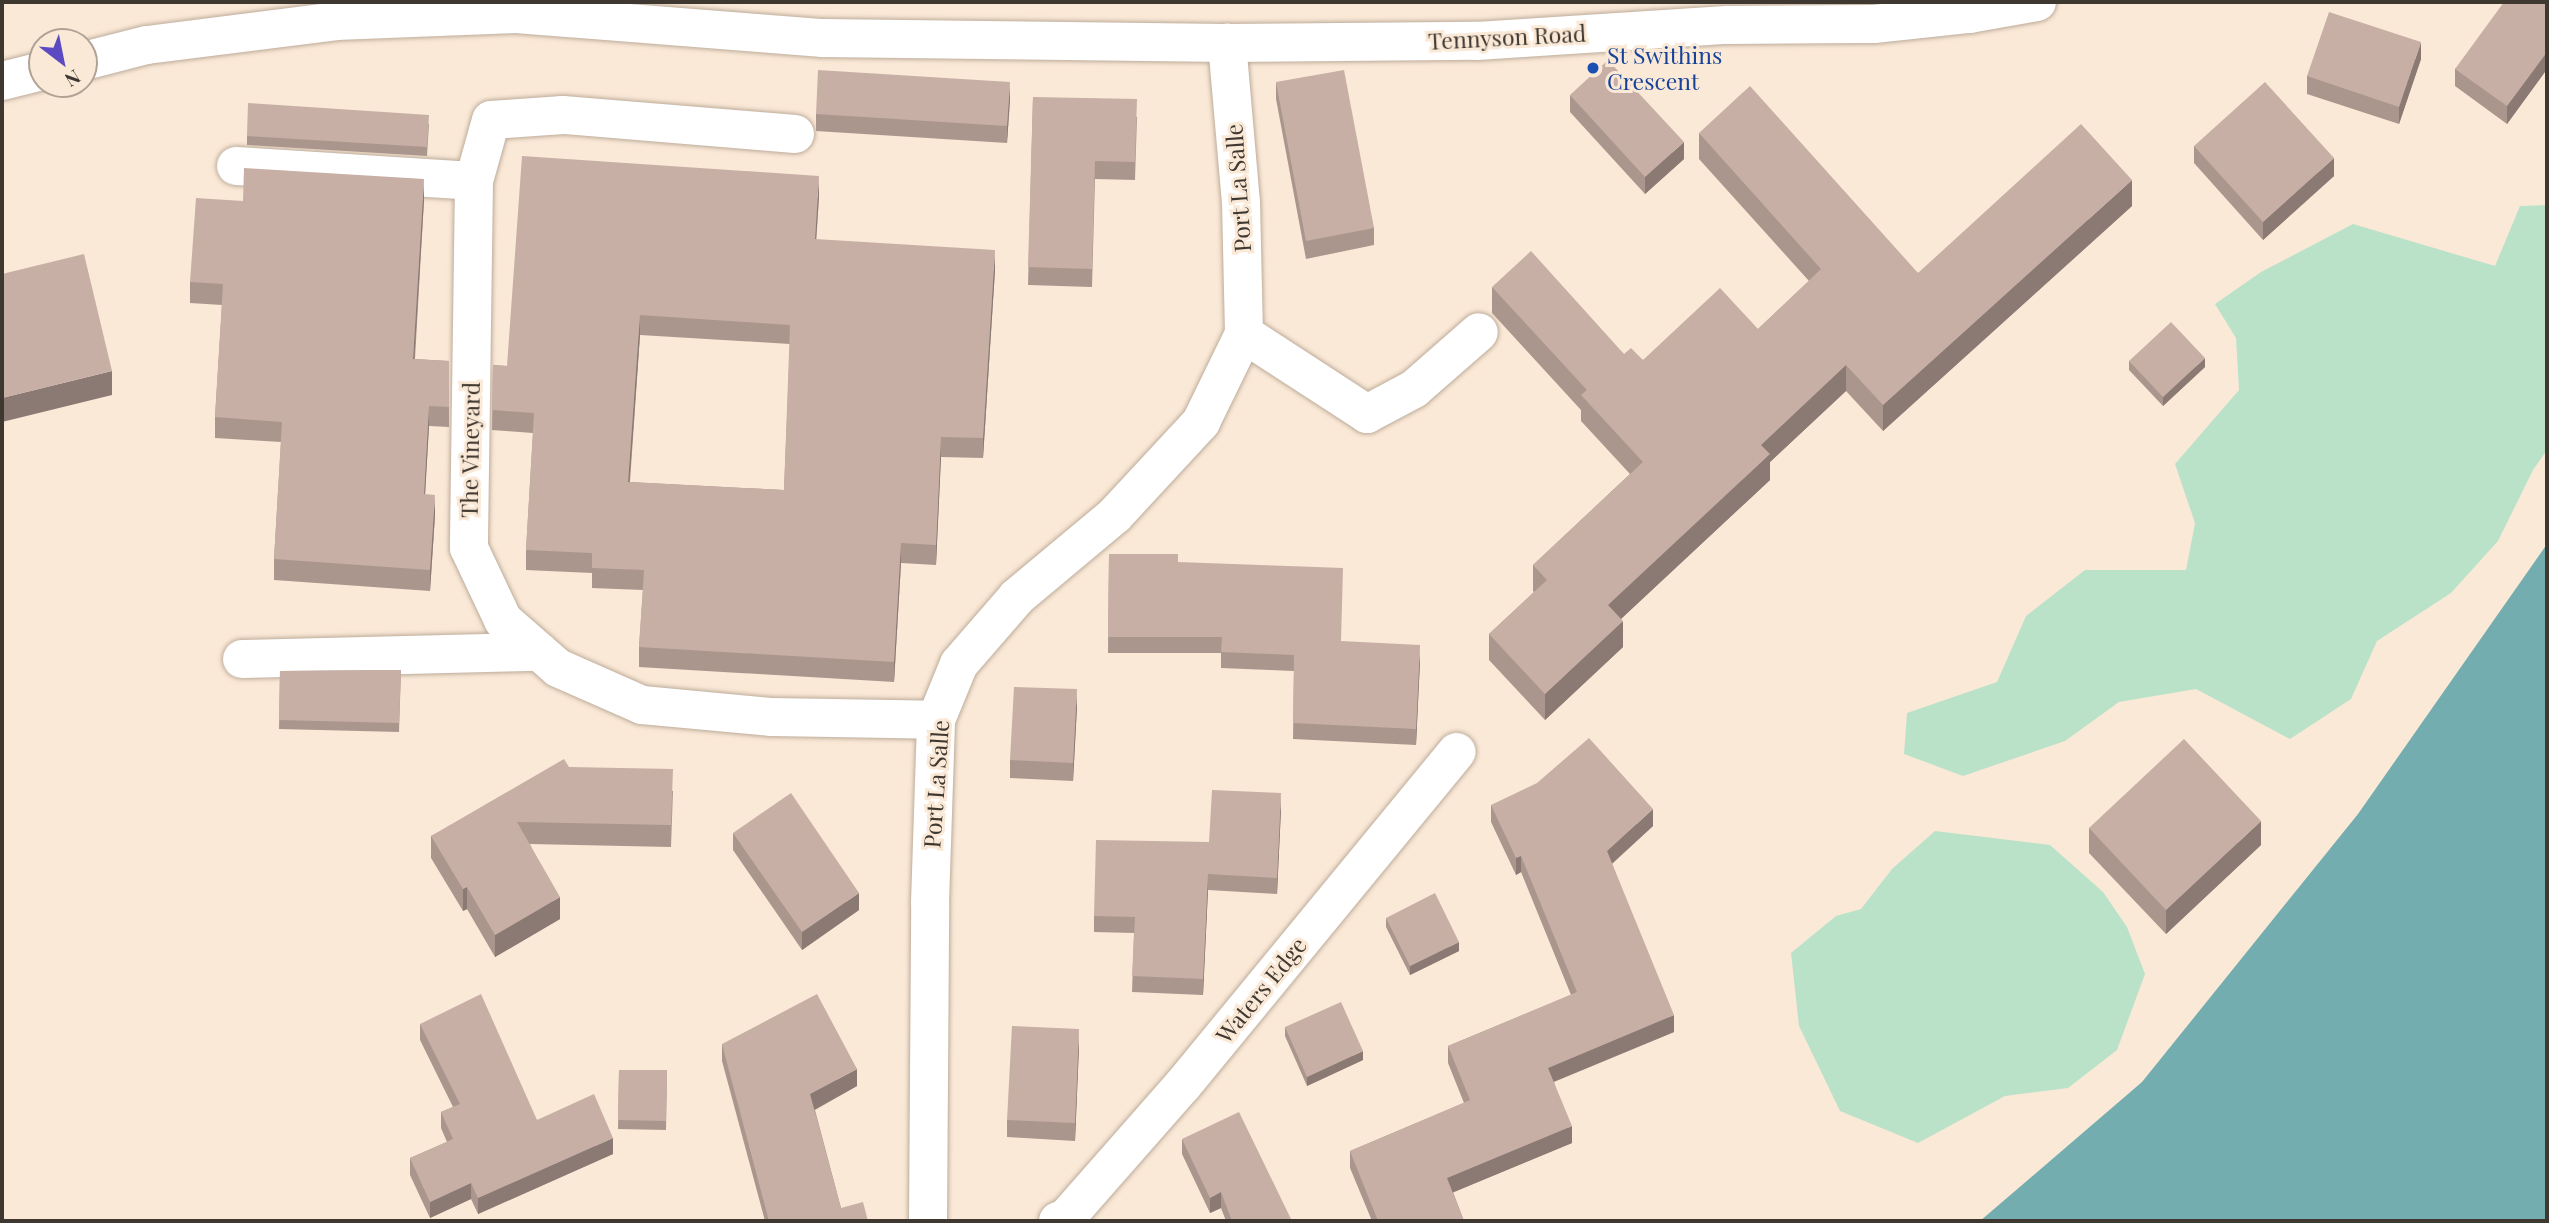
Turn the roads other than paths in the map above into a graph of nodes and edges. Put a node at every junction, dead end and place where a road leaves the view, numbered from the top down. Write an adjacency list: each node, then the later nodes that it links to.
1 (2037, 2): 2 (street, Tennyson Road)
2 (1724, 13): 3 (street, Tennyson Road)
3 (1227, 43): 4 (street, Tennyson Road); 11 (street, Port La Salle)
4 (98, 58)
5 (28, 74): 6 (street)
6 (2, 81)
7 (795, 134): 9 (street, The Vineyard)
8 (236, 166): 9 (street)
9 (474, 181): 12 (street, The Vineyard)
10 (1479, 332): 11 (street)
11 (1244, 334): 14 (street, Port La Salle)
12 (539, 652): 13 (street); 14 (street, The Vineyard)
13 (242, 659)
14 (936, 720): 16 (street, Port La Salle)
15 (1457, 752): 17 (street, Waters Edge)
16 (928, 1221)
17 (1058, 1221)

